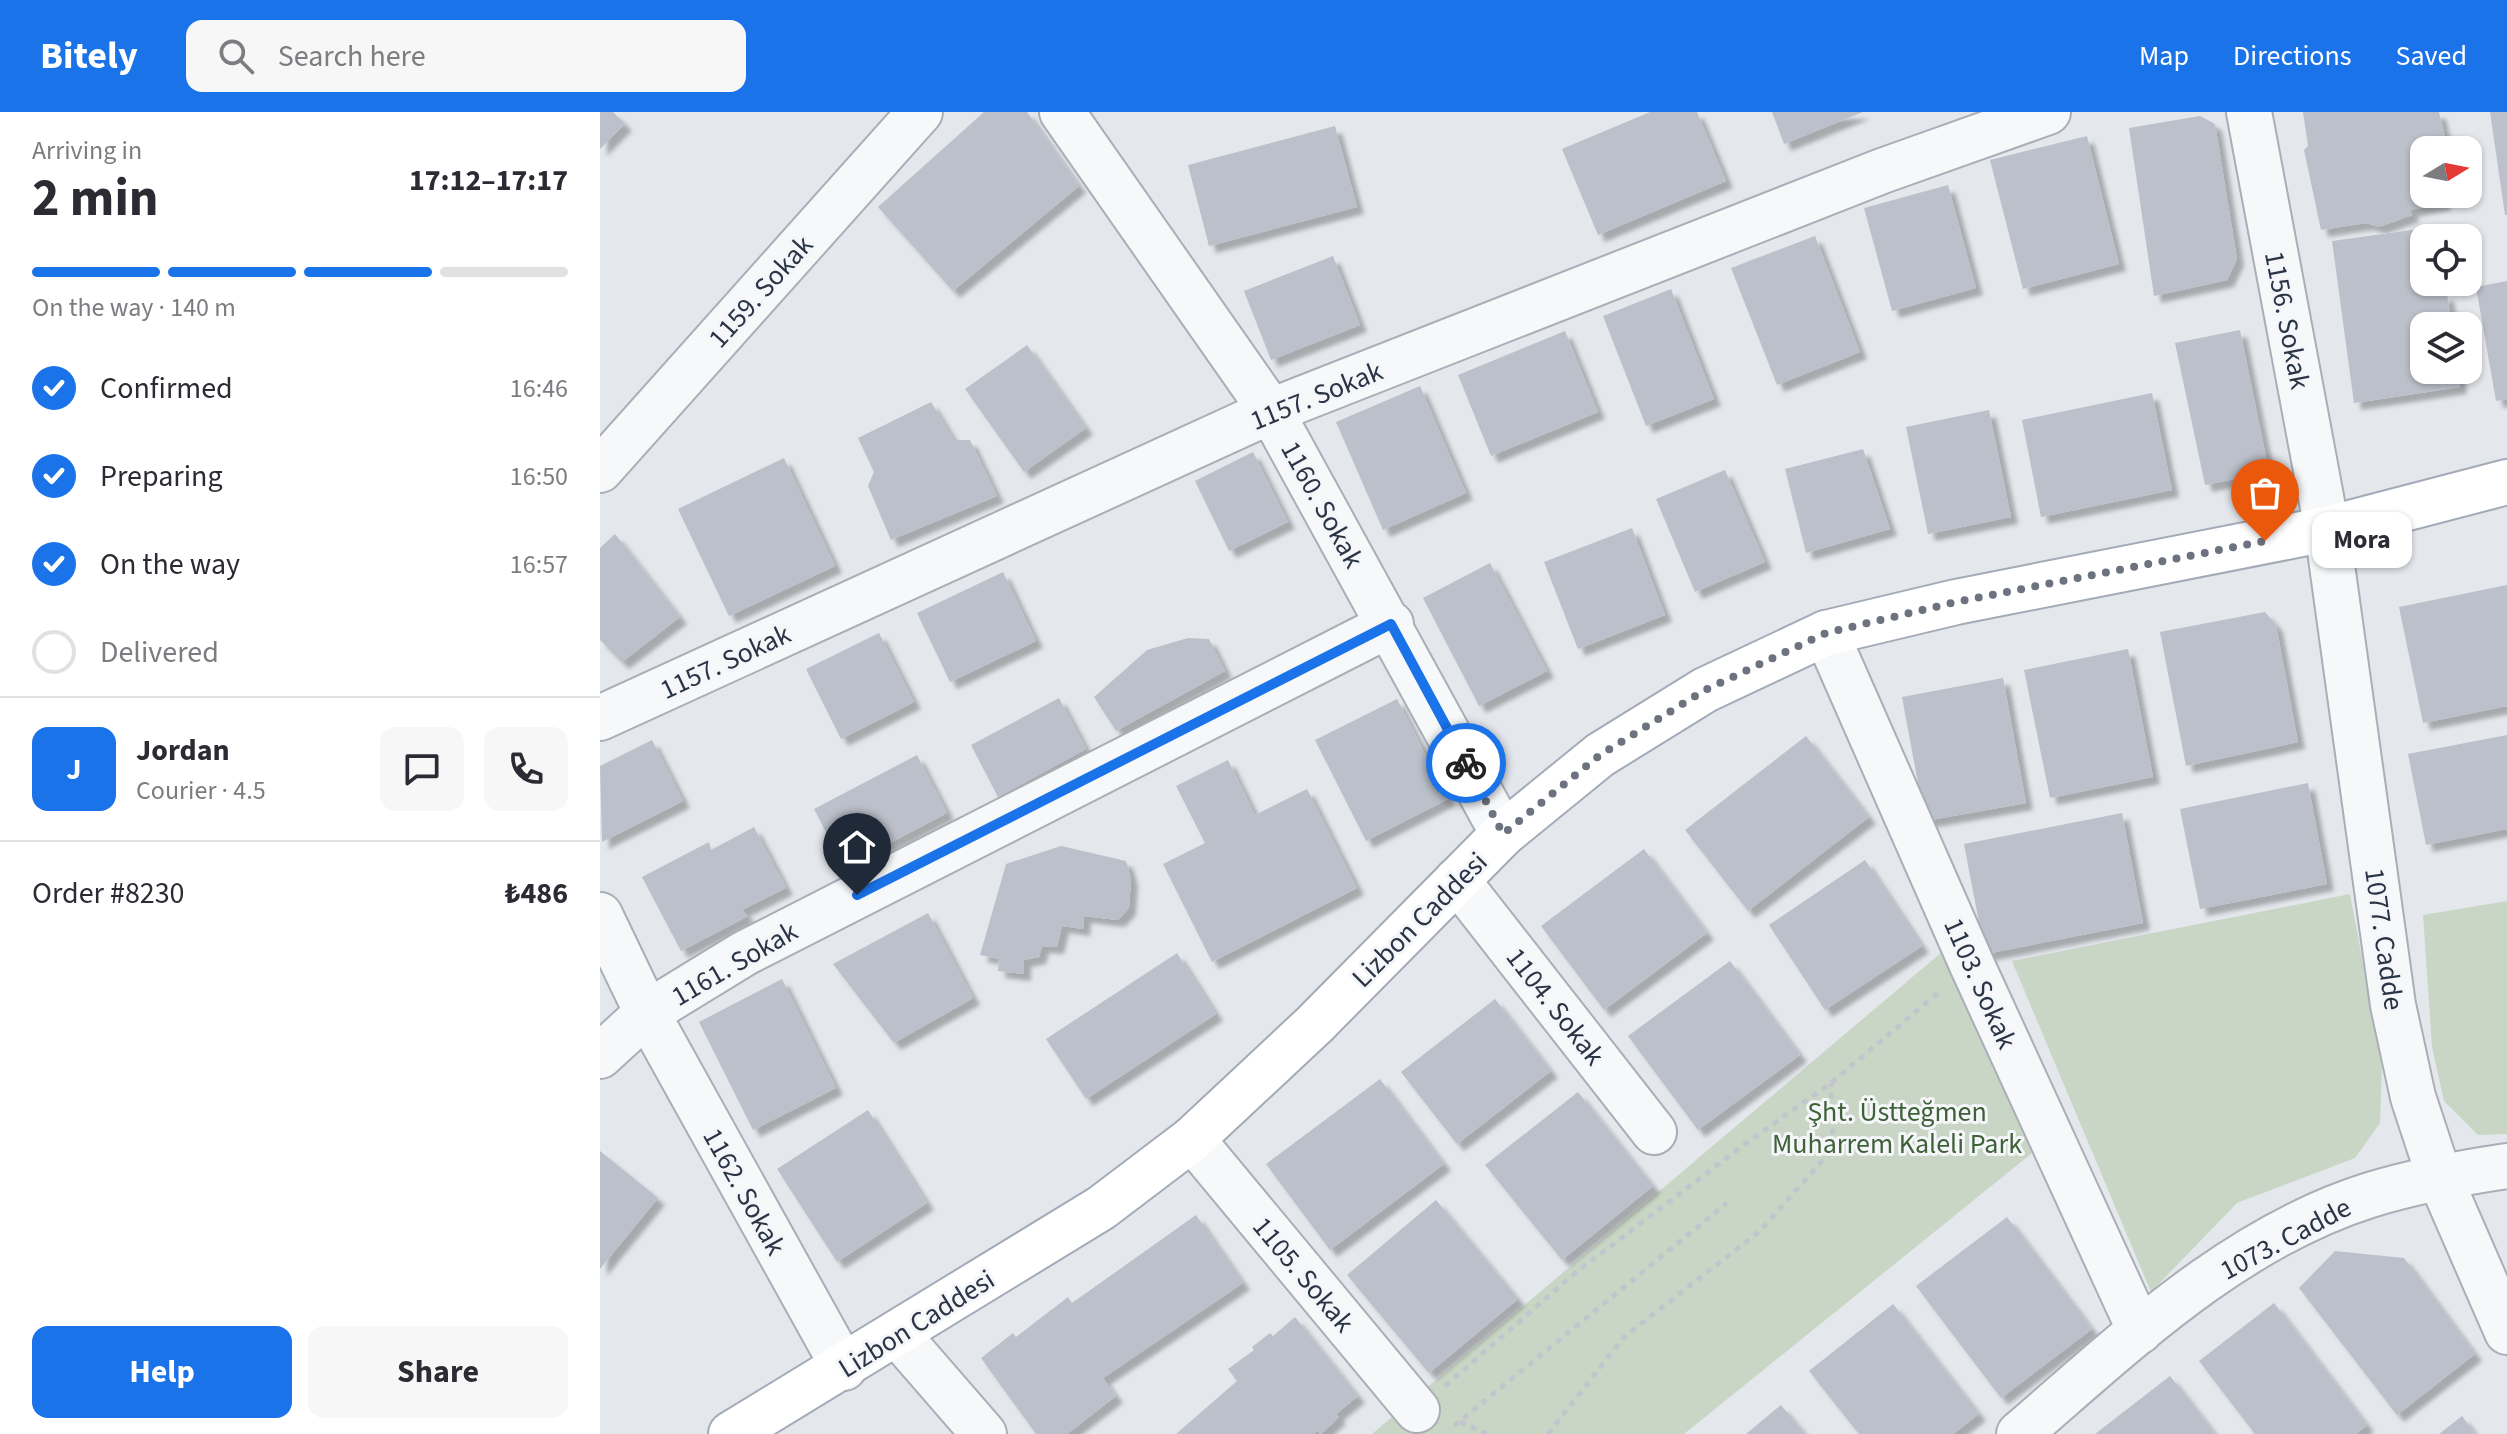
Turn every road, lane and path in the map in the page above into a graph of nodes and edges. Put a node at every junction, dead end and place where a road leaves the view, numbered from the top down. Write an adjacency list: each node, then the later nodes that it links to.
1 (920, 112): 6 (street, 1159. Sokak)
2 (1062, 112): 5 (street, 1160. Sokak)
3 (2048, 112): 5 (street, 1157. Sokak)
4 (2249, 112): 8 (street, 1156. Sokak)
5 (1271, 411): 9 (street, 1160. Sokak); 11 (street, 1157. Sokak)
6 (600, 470)
7 (2507, 482): 8 (main road, Lizbon Caddesi)
8 (2327, 529): 10 (main road, Lizbon Caddesi); 22 (street, 1077. Cadde)
9 (1391, 624): 12 (street, 1160. Sokak); 16 (street, 1161. Sokak)
10 (1826, 633): 12 (main road, Lizbon Caddesi); 15 (street, 1103. Sokak)
11 (600, 718)
12 (1503, 834): 13 (main road, Lizbon Caddesi)
13 (1457, 880): 19 (street, 1104. Sokak); 20 (main road, Lizbon Caddesi)
14 (600, 915): 16 (street)
15 (1972, 965): 18 (path); 24 (street, 1103. Sokak)
16 (647, 1013): 17 (street, 1161. Sokak); 27 (street, 1162. Sokak)
17 (600, 1056)
18 (1831, 1083): 28 (path); 33 (path)
19 (1654, 1132)
20 (1192, 1139): 26 (main road, Lizbon Caddesi); 28 (street, 1105. Sokak)
21 (2507, 1166): 22 (street, 1073. Cadde)
22 (2439, 1176): 24 (street, 1073. Cadde); 25 (street, 1077. Cadde)
23 (1727, 1203): 29 (path)
24 (2140, 1331): 30 (street, 1073. Cadde)
25 (2507, 1332)
26 (898, 1335): 27 (main road, Lizbon Caddesi); 32 (street)
27 (844, 1368): 31 (main road, Lizbon Caddesi)
28 (1417, 1410)
29 (1460, 1421)
30 (2045, 1426)
31 (731, 1434)
32 (984, 1434)
33 (1548, 1434)

